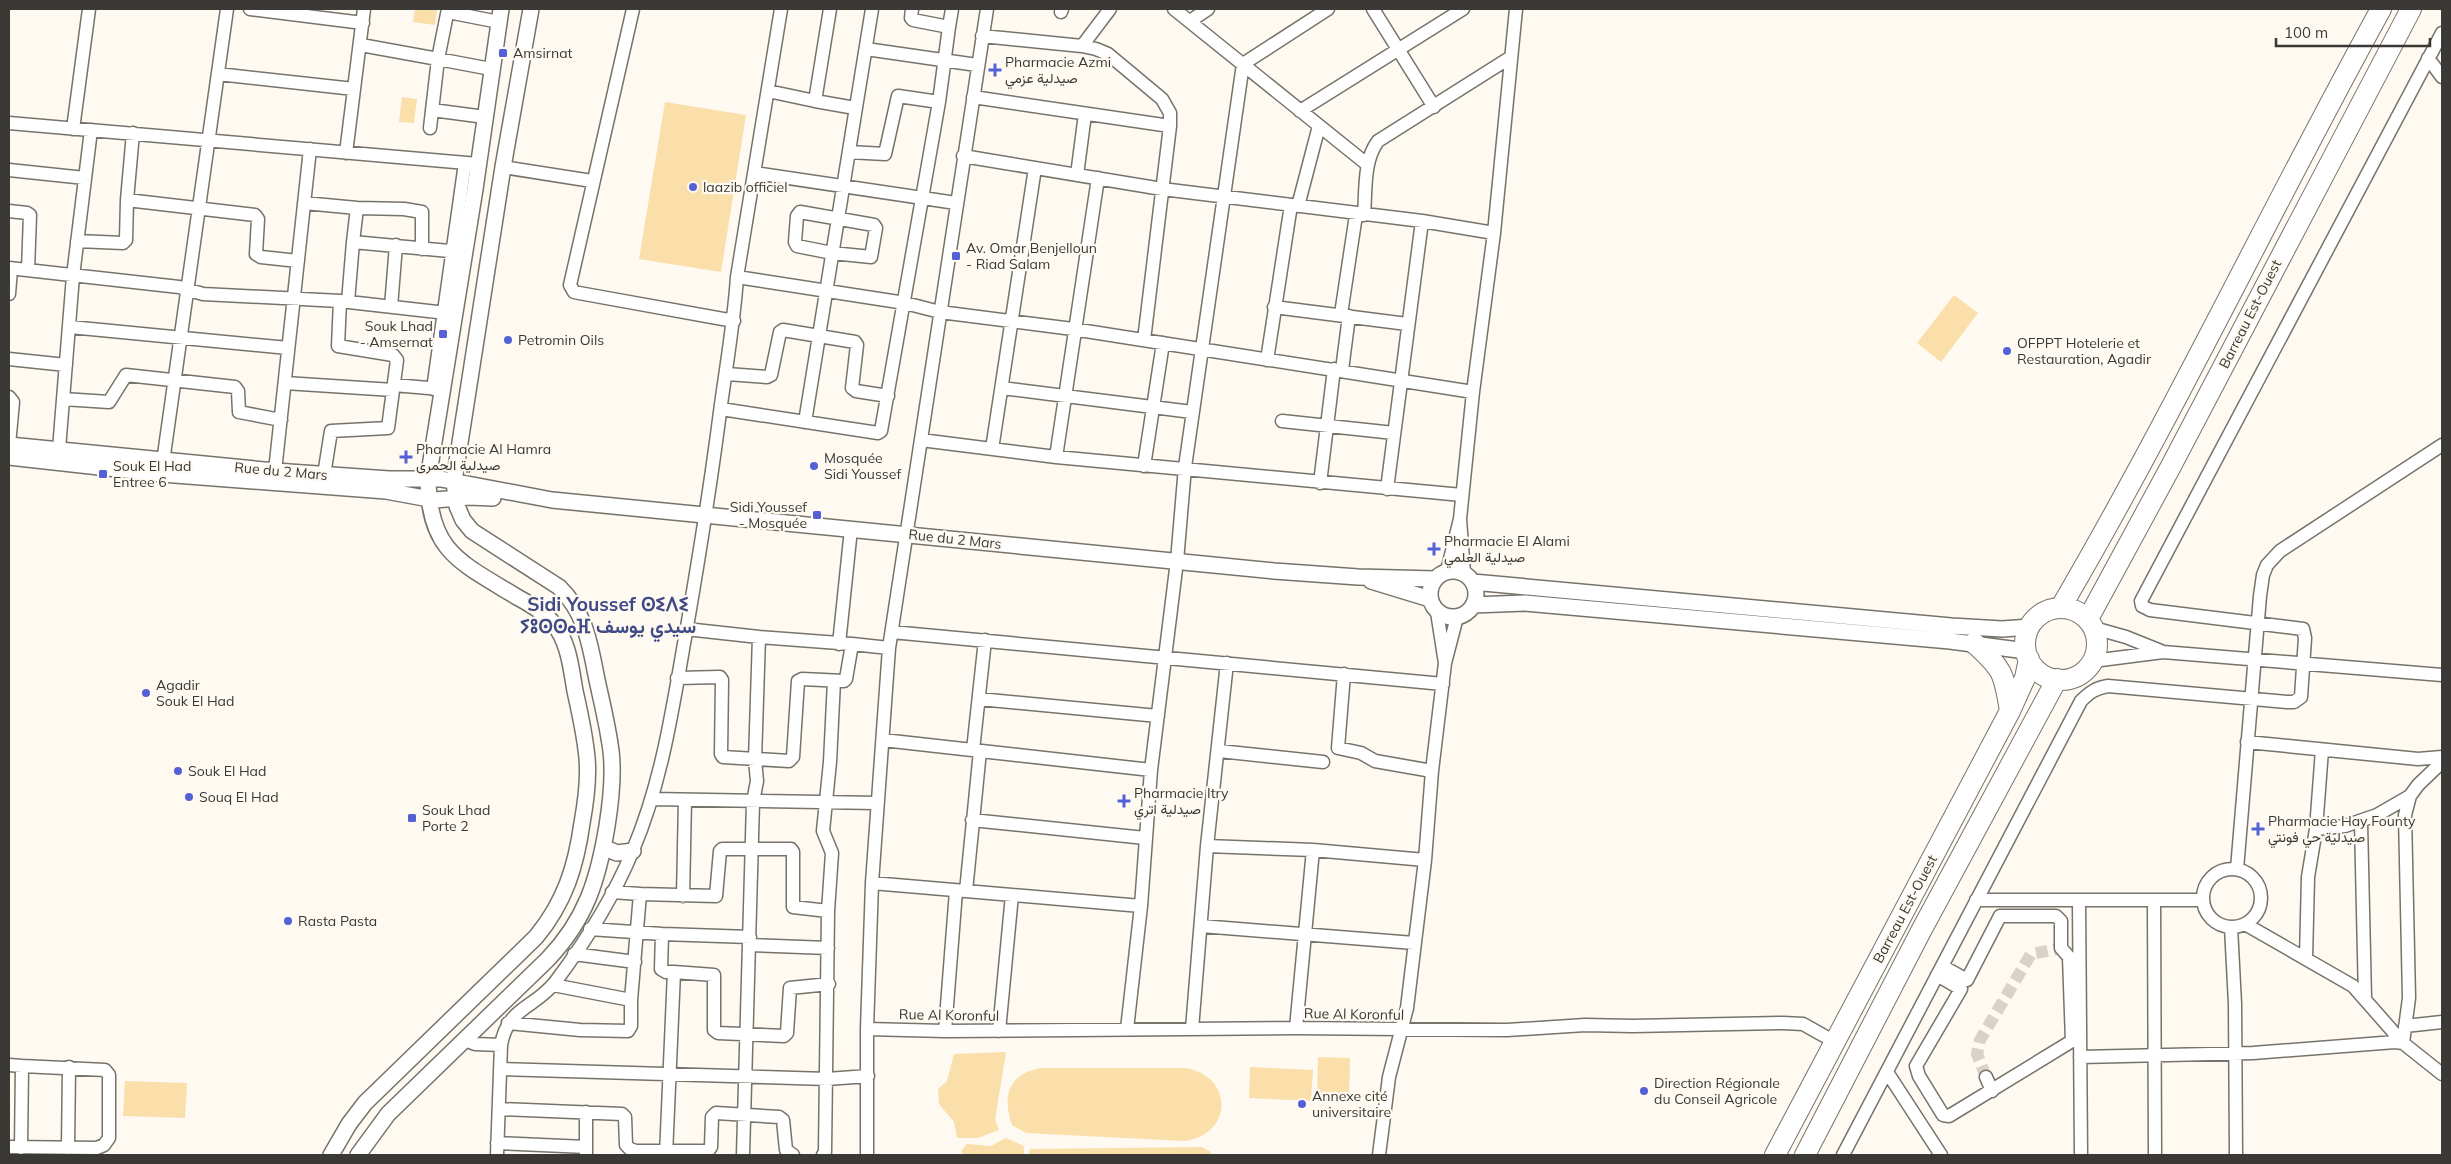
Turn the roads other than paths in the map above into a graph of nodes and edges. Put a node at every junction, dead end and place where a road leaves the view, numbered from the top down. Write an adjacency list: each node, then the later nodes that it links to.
1 (89, 9): 57 (street)
2 (227, 9): 40 (street)
3 (250, 9): 25 (street)
4 (364, 9): 25 (street)
5 (531, 9): 67 (street)
6 (633, 9): 74 (street)
7 (781, 9): 43 (street)
8 (830, 9): 45 (street)
9 (872, 9): 31 (street)
10 (912, 9): 26 (street)
11 (952, 9): 26 (street)
12 (987, 9): 28 (street)
13 (1110, 9): 30 (street)
14 (1174, 9): 24 (street)
15 (1208, 9): 24 (street)
16 (1328, 9): 37 (street)
17 (1373, 9): 32 (street)
18 (1463, 9): 32 (street)
19 (1516, 9): 33 (street)
20 (2381, 9): 177 (main road, Barreau Est-Ouest)
21 (2411, 9): 180 (main road, Barreau Est-Ouest)
22 (448, 10): 23 (street); 35 (street)
23 (500, 15): 39 (street)
24 (1190, 21): 37 (street)
25 (362, 23): 29 (street)
26 (949, 27): 36 (street)
27 (2442, 33): 34 (street)
28 (982, 36): 30 (street); 38 (street)
29 (361, 45): 35 (street); 42 (street)
30 (1082, 46): 54 (street)
31 (866, 49): 36 (street); 48 (street)
32 (1398, 51): 47 (street); 50 (street)
33 (1511, 57): 47 (street); 89 (street)
34 (2428, 58): 41 (street); 179 (street)
35 (438, 59): 39 (street); 49 (street)
36 (945, 61): 38 (street); 46 (street)
37 (1243, 64): 50 (street); 77 (street)
38 (977, 65): 44 (street)
39 (491, 69): 52 (street)
40 (218, 74): 42 (street); 60 (street)
41 (2442, 77)
42 (354, 89): 63 (street)
43 (768, 91): 45 (street); 70 (street)
44 (973, 97): 51 (street); 64 (street)
45 (815, 101): 48 (street)
46 (939, 102): 62 (street); 78 (street)
47 (1434, 107): 66 (street)
48 (855, 108): 62 (street)
49 (432, 110): 52 (street); 56 (street)
50 (1300, 111): 55 (street)
51 (1085, 114): 54 (street); 71 (street)
52 (485, 117): 65 (street)
53 (9, 123): 57 (street)
54 (1170, 126): 76 (street)
55 (1319, 126): 66 (street); 82 (street)
56 (430, 128)
57 (73, 129): 58 (street)
58 (91, 130): 59 (street); 72 (street)
59 (133, 134): 60 (street); 79 (street)
60 (209, 140): 61 (street); 83 (street)
61 (310, 149): 63 (street); 80 (street)
62 (849, 152): 75 (street)
63 (346, 153): 65 (street)
64 (963, 156): 68 (street); 81 (street)
65 (472, 164): 94 (street)
66 (1368, 165): 86 (street)
67 (503, 167): 74 (street); 160 (street)
68 (1035, 168): 71 (street); 113 (street)
69 (9, 170): 72 (street)
70 (755, 173): 75 (street); 100 (street)
71 (1076, 174): 73 (street)
72 (85, 178): 90 (street)
73 (1098, 178): 76 (street); 116 (street)
74 (592, 181): 112 (street)
75 (843, 186): 78 (street); 87 (street)
76 (1162, 189): 77 (street); 119 (street)
77 (1223, 195): 82 (street); 122 (street)
78 (923, 197): 81 (street); 106 (street)
79 (128, 200): 83 (street); 90 (street)
80 (304, 203): 84 (street); 96 (street)
81 (956, 203): 109 (street)
82 (1294, 205): 86 (street); 108 (street)
83 (199, 207): 96 (street); 101 (street)
84 (356, 208): 91 (street); 93 (street)
85 (9, 211): 98 (street)
86 (1360, 215): 88 (street); 111 (street)
87 (838, 219): 95 (street); 95 (street); 95 (street)
88 (1422, 221): 89 (street); 114 (street)
89 (1494, 233): 134 (street)
90 (77, 241): 99 (street)
91 (353, 242): 92 (street); 105 (street)
92 (396, 244): 93 (street); 107 (street)
93 (422, 249): 94 (street)
94 (459, 252): 110 (street)
95 (832, 253): 102 (street)
96 (298, 261): 104 (street)
97 (10, 268): 98 (street); 103 (street)
98 (28, 270): 99 (street)
99 (73, 276): 101 (street); 115 (street)
100 (738, 277): 102 (street); 112 (street)
101 (188, 289): 104 (street); 118 (street)
102 (826, 292): 106 (street); 117 (street)
103 (9, 294)
104 (294, 299): 105 (street); 121 (street)
105 (344, 302): 107 (street); 131 (street)
106 (905, 303): 109 (street); 135 (street)
107 (391, 307): 110 (street)
108 (1274, 307): 111 (street); 124 (street)
109 (940, 312): 113 (street); 147 (street)
110 (449, 313): 133 (street)
111 (1345, 315): 114 (street); 126 (street)
112 (734, 321): 127 (street)
113 (1011, 322): 116 (street); 132 (street)
114 (1407, 324): 129 (street)
115 (70, 327): 118 (street); 125 (street)
116 (1074, 329): 119 (street); 136 (street)
117 (819, 334): 127 (street); 135 (street); 144 (street)
118 (180, 336): 121 (street); 128 (street)
119 (1144, 340): 120 (street)
120 (1163, 343): 122 (street); 139 (street)
121 (288, 348): 130 (street)
122 (1201, 351): 124 (street); 141 (street)
123 (9, 359): 125 (street)
124 (1267, 360): 126 (street)
125 (66, 365): 138 (street)
126 (1338, 369): 129 (street); 145 (street)
127 (727, 374): 140 (street)
128 (174, 379): 138 (street); 142 (street); 155 (street)
129 (1400, 380): 134 (street); 146 (street)
130 (285, 383): 131 (street); 142 (street)
131 (393, 388): 133 (street); 158 (street)
132 (1002, 388): 136 (street); 151 (street)
133 (438, 389): 159 (street)
134 (1473, 392): 163 (street)
135 (888, 396): 144 (street)
136 (1064, 396): 139 (street); 153 (street)
137 (9, 397): 148 (street)
138 (63, 400): 150 (street)
139 (1154, 408): 141 (street); 154 (street)
140 (720, 409): 144 (street); 167 (street)
141 (1192, 412): 156 (street)
142 (281, 420): 157 (street)
143 (1282, 421): 145 (street)
144 (804, 422)
145 (1326, 425): 146 (street); 161 (street)
146 (1394, 433): 162 (street)
147 (921, 440): 151 (street); 170 (street)
148 (9, 445): 150 (street, Rue du 2 Mars)
149 (2442, 445): 179 (street)
150 (59, 449): 155 (street, Rue du 2 Mars)
151 (992, 449): 153 (street)
152 (9, 457): 155 (street, Rue du 2 Mars)
153 (1056, 457): 154 (street)
154 (1144, 466): 156 (street)
155 (162, 467): 157 (street, Rue du 2 Mars); 164 (street, Rue du 2 Mars)
156 (1185, 468): 161 (street); 171 (street)
157 (275, 472): 158 (street, Rue du 2 Mars)
158 (324, 475): 159 (street, Rue du 2 Mars)
159 (428, 478): 160 (street, Rue du 2 Mars); 164 (street)
160 (454, 481): 165 (street); 166 (street, Rue du 2 Mars)
161 (1320, 483): 162 (street)
162 (1387, 489): 163 (street)
163 (1462, 495): 168 (street)
164 (428, 499): 165 (street, Rue du 2 Mars); 310 (street)
165 (455, 499): 166 (street, Rue du 2 Mars); 230 (street)
166 (552, 500): 167 (street, Rue du 2 Mars)
167 (707, 515): 169 (street, Rue du 2 Mars); 182 (street)
168 (1460, 519): 172 (street); 174 (street)
169 (850, 529): 170 (street, Rue du 2 Mars); 187 (street)
170 (906, 534): 171 (street, Rue du 2 Mars); 183 (street)
171 (1176, 561): 173 (street, Rue du 2 Mars); 192 (street)
172 (1441, 575): 173 (street, Rue du 2 Mars); 174 (street); 175 (street)
173 (1358, 577): 175 (street, Rue du 2 Mars)
174 (1469, 578): 176 (street); 181 (street)
175 (1434, 605): 178 (street); 196 (street)
176 (1474, 605): 178 (street); 186 (street)
177 (2061, 607): 180 (main road); 181 (main road)
178 (1458, 617): 196 (street)
179 (2258, 623): 193 (street); 197 (street)
180 (2091, 624): 190 (street); 194 (main road)
181 (2030, 627): 191 (main road)
182 (686, 629): 184 (street); 200 (street)
183 (892, 632): 185 (street); 189 (street)
184 (758, 637): 187 (street); 214 (street)
185 (985, 640): 192 (street); 204 (street)
186 (1974, 643): 191 (street); 206 (main road)
187 (839, 644): 188 (street)
188 (852, 644): 189 (street); 202 (street)
189 (889, 648): 208 (street)
190 (2163, 652): 193 (street); 194 (street)
191 (2027, 655): 201 (main road); 206 (main road, Barreau Est-Ouest)
192 (1166, 656): 195 (street); 207 (street)
193 (2254, 660): 197 (street); 205 (street)
194 (2093, 661): 201 (main road)
195 (1227, 663): 198 (street); 212 (street)
196 (1445, 664): 203 (street)
197 (2304, 665): 199 (street); 205 (street)
198 (1344, 674): 203 (street); 218 (street)
199 (2442, 674)
200 (677, 678): 214 (street); 220 (street)
201 (2057, 680): 318 (main road, Barreau Est-Ouest)
202 (834, 681): 214 (street); 222 (street)
203 (1443, 684): 218 (street)
204 (979, 699): 207 (street); 211 (street)
205 (2252, 699): 209 (street); 242 (street)
206 (2010, 711): 280 (main road, Barreau Est-Ouest)
207 (1158, 716): 217 (street)
208 (883, 740): 211 (street); 224 (street)
209 (2247, 742): 210 (street); 235 (street)
210 (2322, 750): 213 (street); 227 (street)
211 (976, 751): 217 (street); 225 (street)
212 (1219, 751): 215 (street); 229 (street)
213 (2442, 757)
214 (755, 760): 223 (street)
215 (1323, 762)
216 (2442, 762): 219 (street)
217 (1151, 770): 228 (street)
218 (1432, 770): 234 (street)
219 (2410, 796): 226 (street); 270 (street)
220 (652, 799): 221 (street); 233 (street)
221 (685, 800): 223 (street); 241 (street)
222 (824, 801): 223 (street); 224 (street); 247 (street)
223 (753, 802): 231 (street)
224 (877, 804): 236 (street)
225 (972, 820): 228 (street); 237 (street)
226 (2361, 822): 227 (street); 266 (street)
227 (2316, 829): 259 (street)
228 (1145, 838): 246 (street)
229 (1207, 846): 232 (street); 249 (street)
230 (603, 847): 233 (street); 279 (street)
231 (753, 848): 241 (street); 247 (street); 255 (street)
232 (1314, 850): 234 (street); 254 (street)
233 (633, 851): 238 (street)
234 (1425, 860): 256 (street)
235 (2237, 869): 243 (street); 248 (street)
236 (872, 883): 237 (street); 272 (street)
237 (961, 891): 240 (street); 277 (street)
238 (612, 892): 239 (street); 251 (street)
239 (640, 894): 241 (street); 252 (street)
240 (1012, 895): 246 (street); 275 (street)
241 (683, 896)
242 (1976, 900): 244 (street); 261 (street)
243 (2203, 900): 245 (street); 250 (street)
244 (2079, 901): 245 (street); 285 (street)
245 (2154, 901): 284 (street)
246 (1141, 906): 273 (street)
247 (828, 910): 257 (street)
248 (2245, 924): 250 (street); 259 (street)
249 (1201, 926): 254 (street); 274 (street)
250 (2231, 927): 283 (street)
251 (590, 929): 252 (street); 258 (street)
252 (638, 932): 253 (street); 260 (street)
253 (662, 934): 255 (street); 262 (street)
254 (1306, 935): 256 (street); 271 (street)
255 (749, 941): 257 (street); 278 (street)
256 (1414, 943): 276 (street)
257 (828, 948): 263 (street)
258 (574, 954): 260 (street); 265 (street)
259 (2306, 958): 266 (street)
260 (635, 962): 267 (street)
261 (1940, 971): 264 (street); 290 (street)
262 (674, 972): 278 (street); 292 (street)
263 (829, 984): 278 (street); 296 (street)
264 (1964, 984): 297 (street); 297 (street)
265 (553, 986): 267 (street); 269 (street)
266 (2365, 999): 281 (street)
267 (631, 1000): 269 (street)
268 (2442, 1022): 270 (street)
269 (508, 1024): 282 (street)
270 (2404, 1026): 281 (street)
271 (1296, 1028): 274 (street, Rue Al Koronful); 276 (street, Rue Al Koronful)
272 (867, 1029): 277 (street, Rue Al Koronful); 294 (street)
273 (1127, 1029): 274 (street, Rue Al Koronful); 275 (street, Rue Al Koronful)
274 (1192, 1029)
275 (999, 1031): 277 (street, Rue Al Koronful)
276 (1401, 1031): 280 (street, Rue Al Koronful); 316 (street)
277 (945, 1032)
278 (746, 1035): 293 (street)
279 (465, 1040): 282 (street); 311 (street)
280 (1835, 1042): 317 (main road, Barreau Est-Ouest)
281 (2403, 1043): 283 (street); 291 (street)
282 (501, 1045): 289 (street)
283 (2236, 1053): 284 (street); 323 (street)
284 (2153, 1055): 285 (street); 322 (street)
285 (2080, 1057): 321 (street)
286 (9, 1065): 287 (street)
287 (22, 1066): 288 (street); 299 (street)
288 (69, 1067): 304 (street); 308 (street)
289 (500, 1069): 292 (street); 300 (street)
290 (1886, 1072): 319 (street); 320 (street)
291 (2442, 1074)
292 (668, 1075): 293 (street); 309 (street)
293 (744, 1075): 296 (street); 302 (street)
294 (868, 1076): 296 (street); 315 (street)
295 (1986, 1077): 297 (street)
296 (826, 1079): 314 (street)
297 (1992, 1091)
298 (9, 1105): 299 (street)
299 (22, 1106): 303 (street)
300 (499, 1109): 301 (street); 305 (street)
301 (586, 1112): 306 (street); 309 (street)
302 (743, 1114): 309 (street); 312 (street); 313 (street)
303 (15, 1148): 307 (street)
304 (68, 1148): 307 (street); 308 (street)
305 (497, 1149): 306 (street)
306 (586, 1151)
307 (52, 1152)
308 (97, 1152)
309 (666, 1153)
310 (331, 1155)
311 (358, 1155)
312 (743, 1155)
313 (793, 1155)
314 (823, 1155)
315 (867, 1155)
316 (1380, 1155)
317 (1775, 1155)
318 (1805, 1155)
319 (1843, 1155)
320 (1941, 1155)
321 (2081, 1155)
322 (2154, 1155)
323 (2236, 1155)

